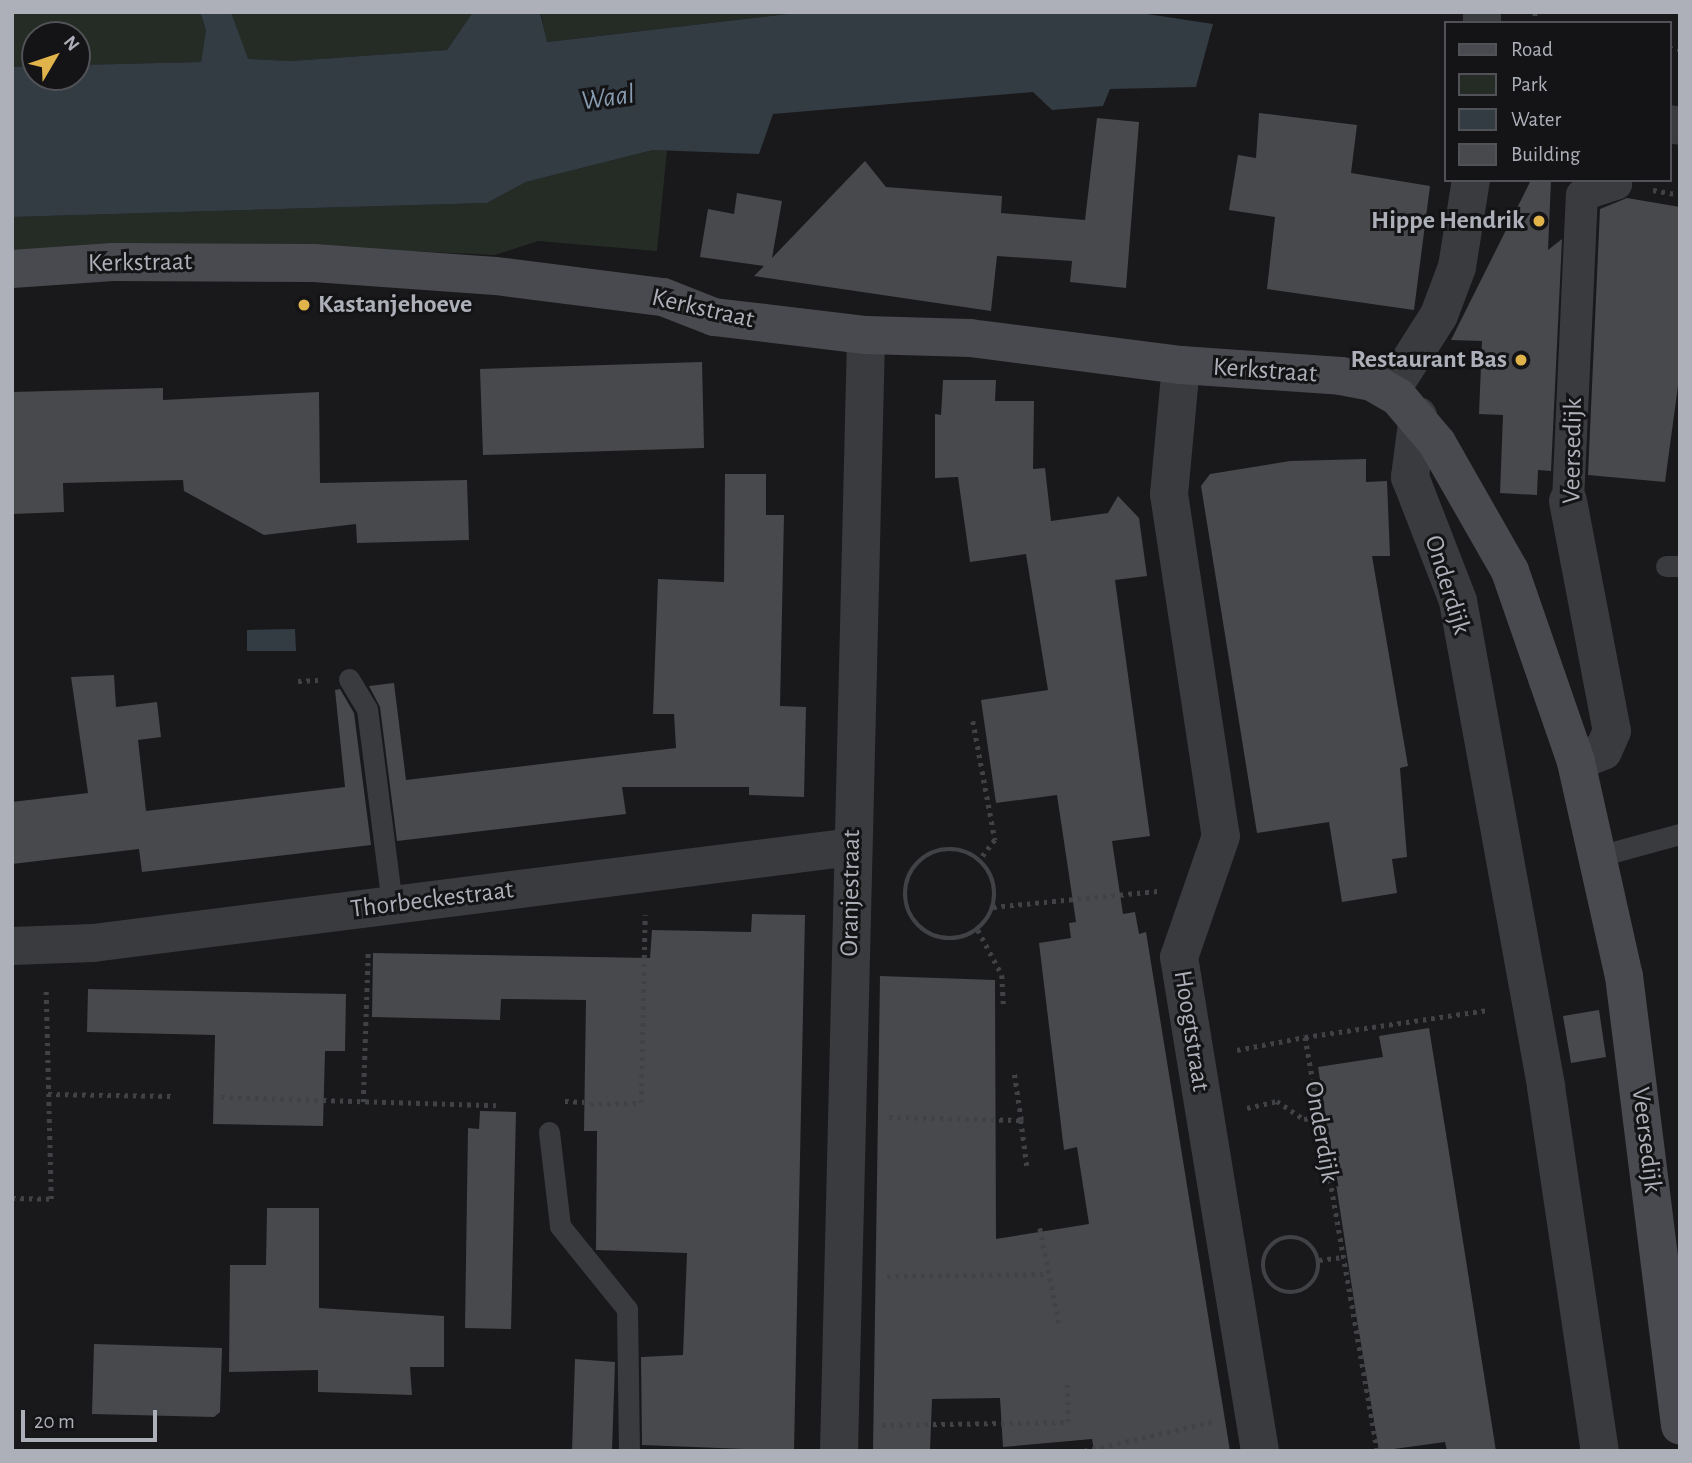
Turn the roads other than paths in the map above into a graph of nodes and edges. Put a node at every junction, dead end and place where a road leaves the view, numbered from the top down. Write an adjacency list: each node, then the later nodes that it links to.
1 (1471, 182): 6 (street)
2 (1616, 184): 7 (street, Veersedijk)
3 (12, 269): 4 (main road, Kerkstraat)
4 (866, 335): 5 (main road, Kerkstraat); 11 (street, Oranjestraat)
5 (1181, 365): 6 (main road, Kerkstraat); 17 (street, Hoogtstraat)
6 (1404, 404): 9 (main road, Veersedijk); 20 (street, Onderdijk)
7 (1568, 501): 9 (street, Veersedijk)
8 (348, 679): 13 (lane)
9 (1576, 762): 12 (main road, Veersedijk)
10 (1680, 834): 12 (lane)
11 (852, 847): 13 (street, Thorbeckestraat); 18 (street, Oranjestraat)
12 (1600, 856): 16 (main road, Veersedijk)
13 (378, 907): 14 (street, Thorbeckestraat)
14 (29, 946)
15 (549, 1132): 19 (lane)
16 (1680, 1426)
17 (1257, 1433)
18 (839, 1438)
19 (629, 1451)
20 (1600, 1451)

